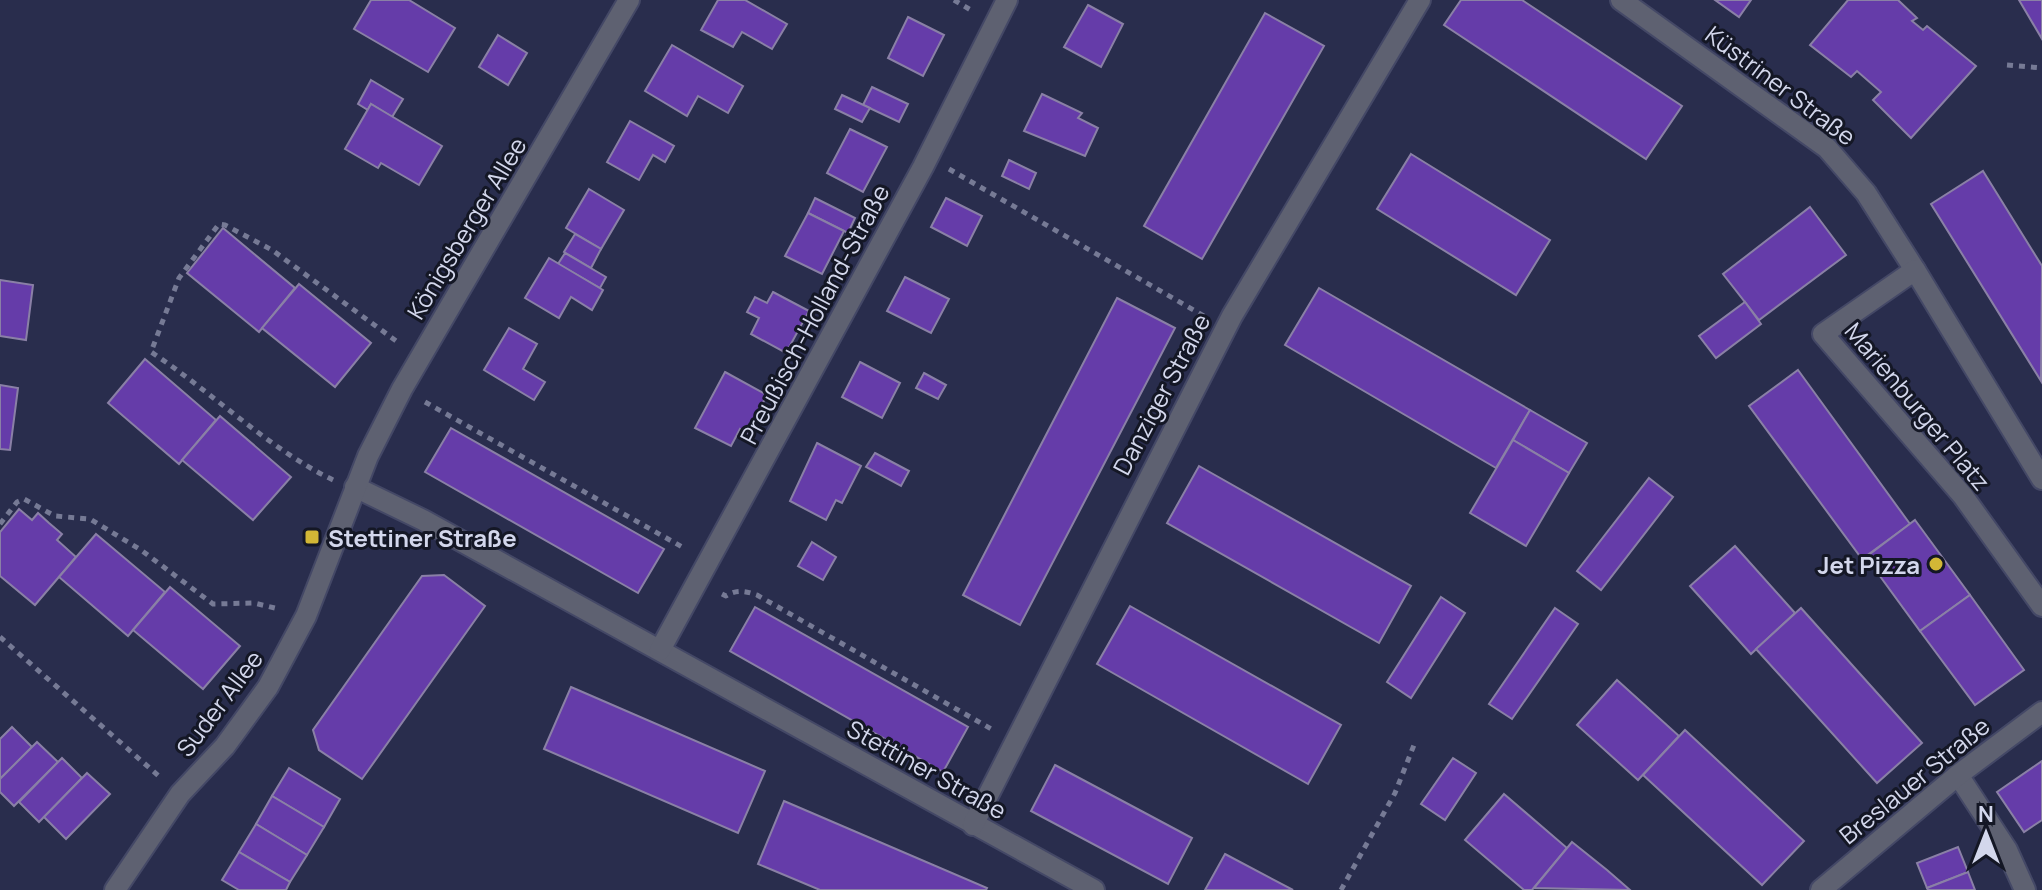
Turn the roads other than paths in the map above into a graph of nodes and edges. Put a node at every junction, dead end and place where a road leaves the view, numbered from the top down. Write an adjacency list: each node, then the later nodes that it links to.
1 (629, 0): 7 (street, Königsberger Allee)
2 (1007, 0): 9 (street, Preußisch-Holland-Straße)
3 (1420, 0): 12 (street, Danziger Straße)
4 (1621, 0): 5 (street, Küstriner Straße)
5 (1915, 270): 6 (street); 8 (street, Marienburger Platz)
6 (2042, 479)
7 (355, 487): 9 (street, Stettiner Straße); 13 (street, Suder Allee)
8 (2042, 606)
9 (660, 650): 12 (street, Stettiner Straße)
10 (2042, 712): 11 (street, Breslauer Straße)
11 (1958, 775): 15 (street, Breslauer Straße); 16 (street)
12 (973, 825): 14 (street, Stettiner Straße)
13 (115, 890)
14 (1094, 890)
15 (1821, 890)
16 (2025, 890)

